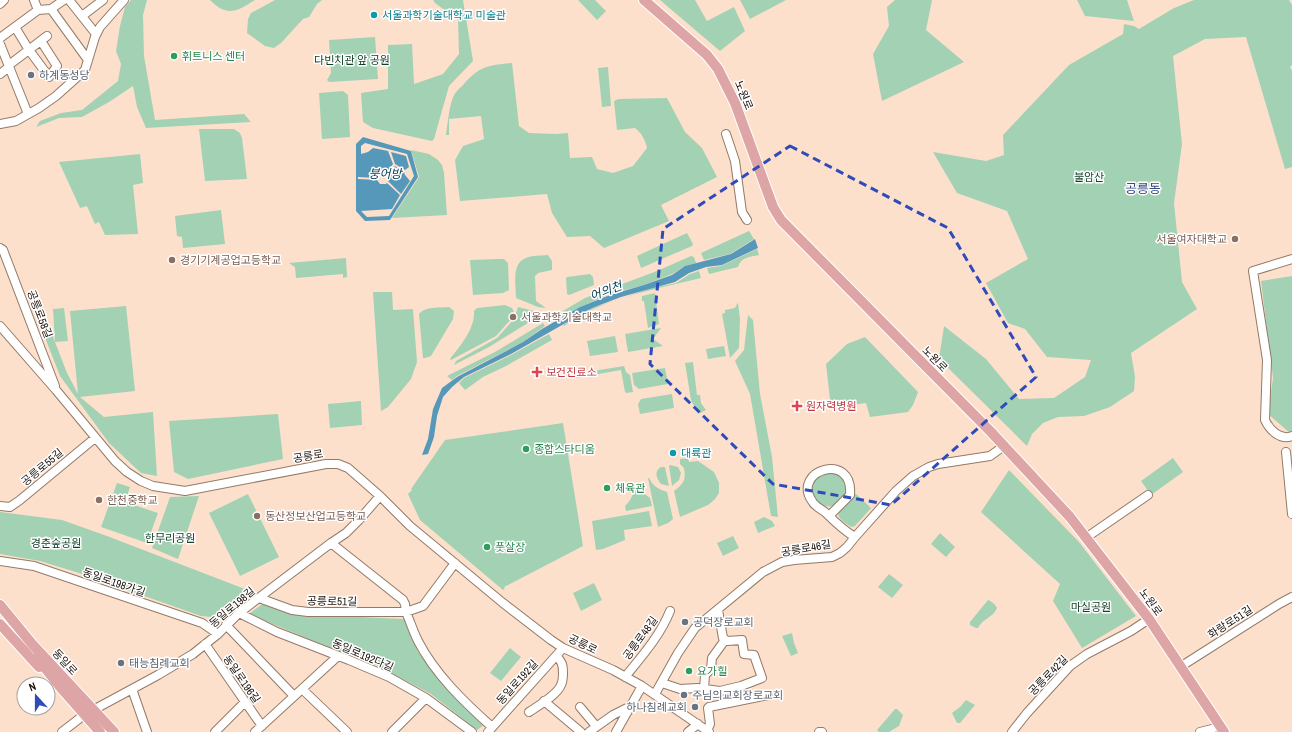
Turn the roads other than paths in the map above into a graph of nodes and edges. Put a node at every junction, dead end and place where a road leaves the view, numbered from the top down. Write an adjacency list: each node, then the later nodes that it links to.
1 (4, 0): 8 (street)
2 (34, 0): 10 (street)
3 (64, 0): 9 (street)
4 (70, 0): 11 (street)
5 (103, 0): 11 (street)
6 (124, 0): 13 (street)
7 (644, 0): 30 (main road, 노원로)
8 (0, 4)
9 (52, 9): 10 (street); 17 (street)
10 (38, 10): 12 (street)
11 (82, 16): 13 (street)
12 (15, 27): 14 (street); 16 (street)
13 (96, 34): 17 (street)
14 (0, 38)
15 (0, 44): 18 (street)
16 (29, 50): 16 (street); 18 (street)
17 (88, 60): 20 (street)
18 (9, 66): 19 (street); 20 (street)
19 (0, 74)
20 (28, 114): 21 (street)
21 (0, 124)
22 (726, 134): 23 (street)
23 (747, 220)
24 (0, 248): 27 (street, 공릉로58길)
25 (1292, 259): 28 (street)
26 (0, 326): 27 (street, 공릉로)
27 (56, 390): 29 (street, 공릉로)
28 (1292, 436)
29 (96, 438): 32 (street, 공릉로); 34 (street, 공릉로55길)
30 (1004, 446): 37 (street, 공릉로46길); 38 (main road, 노원로)
31 (1286, 452): 35 (street)
32 (380, 496): 39 (street, 동일로198길); 41 (street, 공릉로)
33 (1148, 496): 38 (street)
34 (0, 506)
35 (1292, 514)
36 (829, 516): 36 (street); 37 (street)
37 (855, 537): 46 (street, 공릉로46길)
38 (1087, 537): 51 (main road, 노원로)
39 (331, 543): 43 (street, 동일로198길); 48 (street)
40 (0, 561): 54 (street, 동일로198가길)
41 (455, 563): 48 (street, 공릉로51길); 57 (street, 공릉로)
42 (1292, 597): 60 (street, 화랑로51길)
43 (259, 598): 48 (street, 공릉로51길); 49 (street, 동일로198길)
44 (0, 600): 63 (main road)
45 (0, 605): 63 (main road, 동일로)
46 (718, 610): 55 (street); 62 (street, 공릉로46길)
47 (670, 611): 61 (street, 공릉로48길)
48 (406, 612): 86 (street)
49 (239, 613): 53 (street, 동일로198길); 58 (street, 동일로192다길)
50 (0, 616): 63 (main road, 동일로)
51 (1149, 620): 60 (main road, 노원로); 101 (street, 공릉로42길)
52 (0, 624): 63 (main road)
53 (226, 626): 54 (street, 동일로198길); 71 (street, 동일로196길)
54 (218, 634): 56 (street, 동일로198길)
55 (725, 640): 67 (street); 68 (street)
56 (205, 644): 65 (street, 동일로198길); 74 (street, 동일로196길)
57 (563, 648): 59 (street, 동일로192길); 61 (street, 공릉로)
58 (338, 656): 66 (street); 72 (street, 동일로192다길)
59 (556, 656): 73 (street); 86 (street, 동일로192길)
60 (1180, 667): 85 (main road, 노원로)
61 (625, 677): 64 (street, 공릉로)
62 (665, 679): 67 (street); 69 (street, 공릉로46길); 75 (street)
63 (64, 685): 79 (main road, 동일로); 81 (main road, 동일로)
64 (642, 686): 69 (street, 공릉로); 78 (street)
65 (132, 689): 79 (street, 동일로198길); 91 (street)
66 (302, 689): 71 (street); 94 (street)
67 (704, 689): 68 (street)
68 (727, 689): 76 (street)
69 (655, 694): 75 (street, 공릉로)
70 (768, 695): 76 (street, 공릉로)
71 (294, 696): 83 (street)
72 (426, 698): 95 (street); 96 (street, 동일로192다길)
73 (544, 701): 80 (street); 97 (street)
74 (246, 702): 83 (street, 동일로196길); 92 (street)
75 (666, 702): 82 (street, 공릉로)
76 (729, 703): 87 (street, 공릉로)
77 (580, 707): 84 (street)
78 (629, 707): 84 (street); 99 (street)
79 (94, 710): 81 (street, 동일로198길); 90 (main road, 동일로)
80 (529, 712)
81 (84, 715): 88 (street, 동일로198길); 89 (main road, 동일로)
82 (698, 724): 87 (street, 공릉로); 100 (street)
83 (262, 726): 93 (street)
84 (596, 726): 98 (street)
85 (1222, 728): 102 (street)
86 (491, 730)
87 (708, 731)
88 (62, 732)
89 (100, 732)
90 (114, 732)
91 (147, 732)
92 (215, 732)
93 (255, 732)
94 (347, 732)
95 (392, 732)
96 (472, 732)
97 (581, 732)
98 (588, 732)
99 (616, 732)
100 (688, 732)
101 (1012, 732)
102 (1200, 732)

